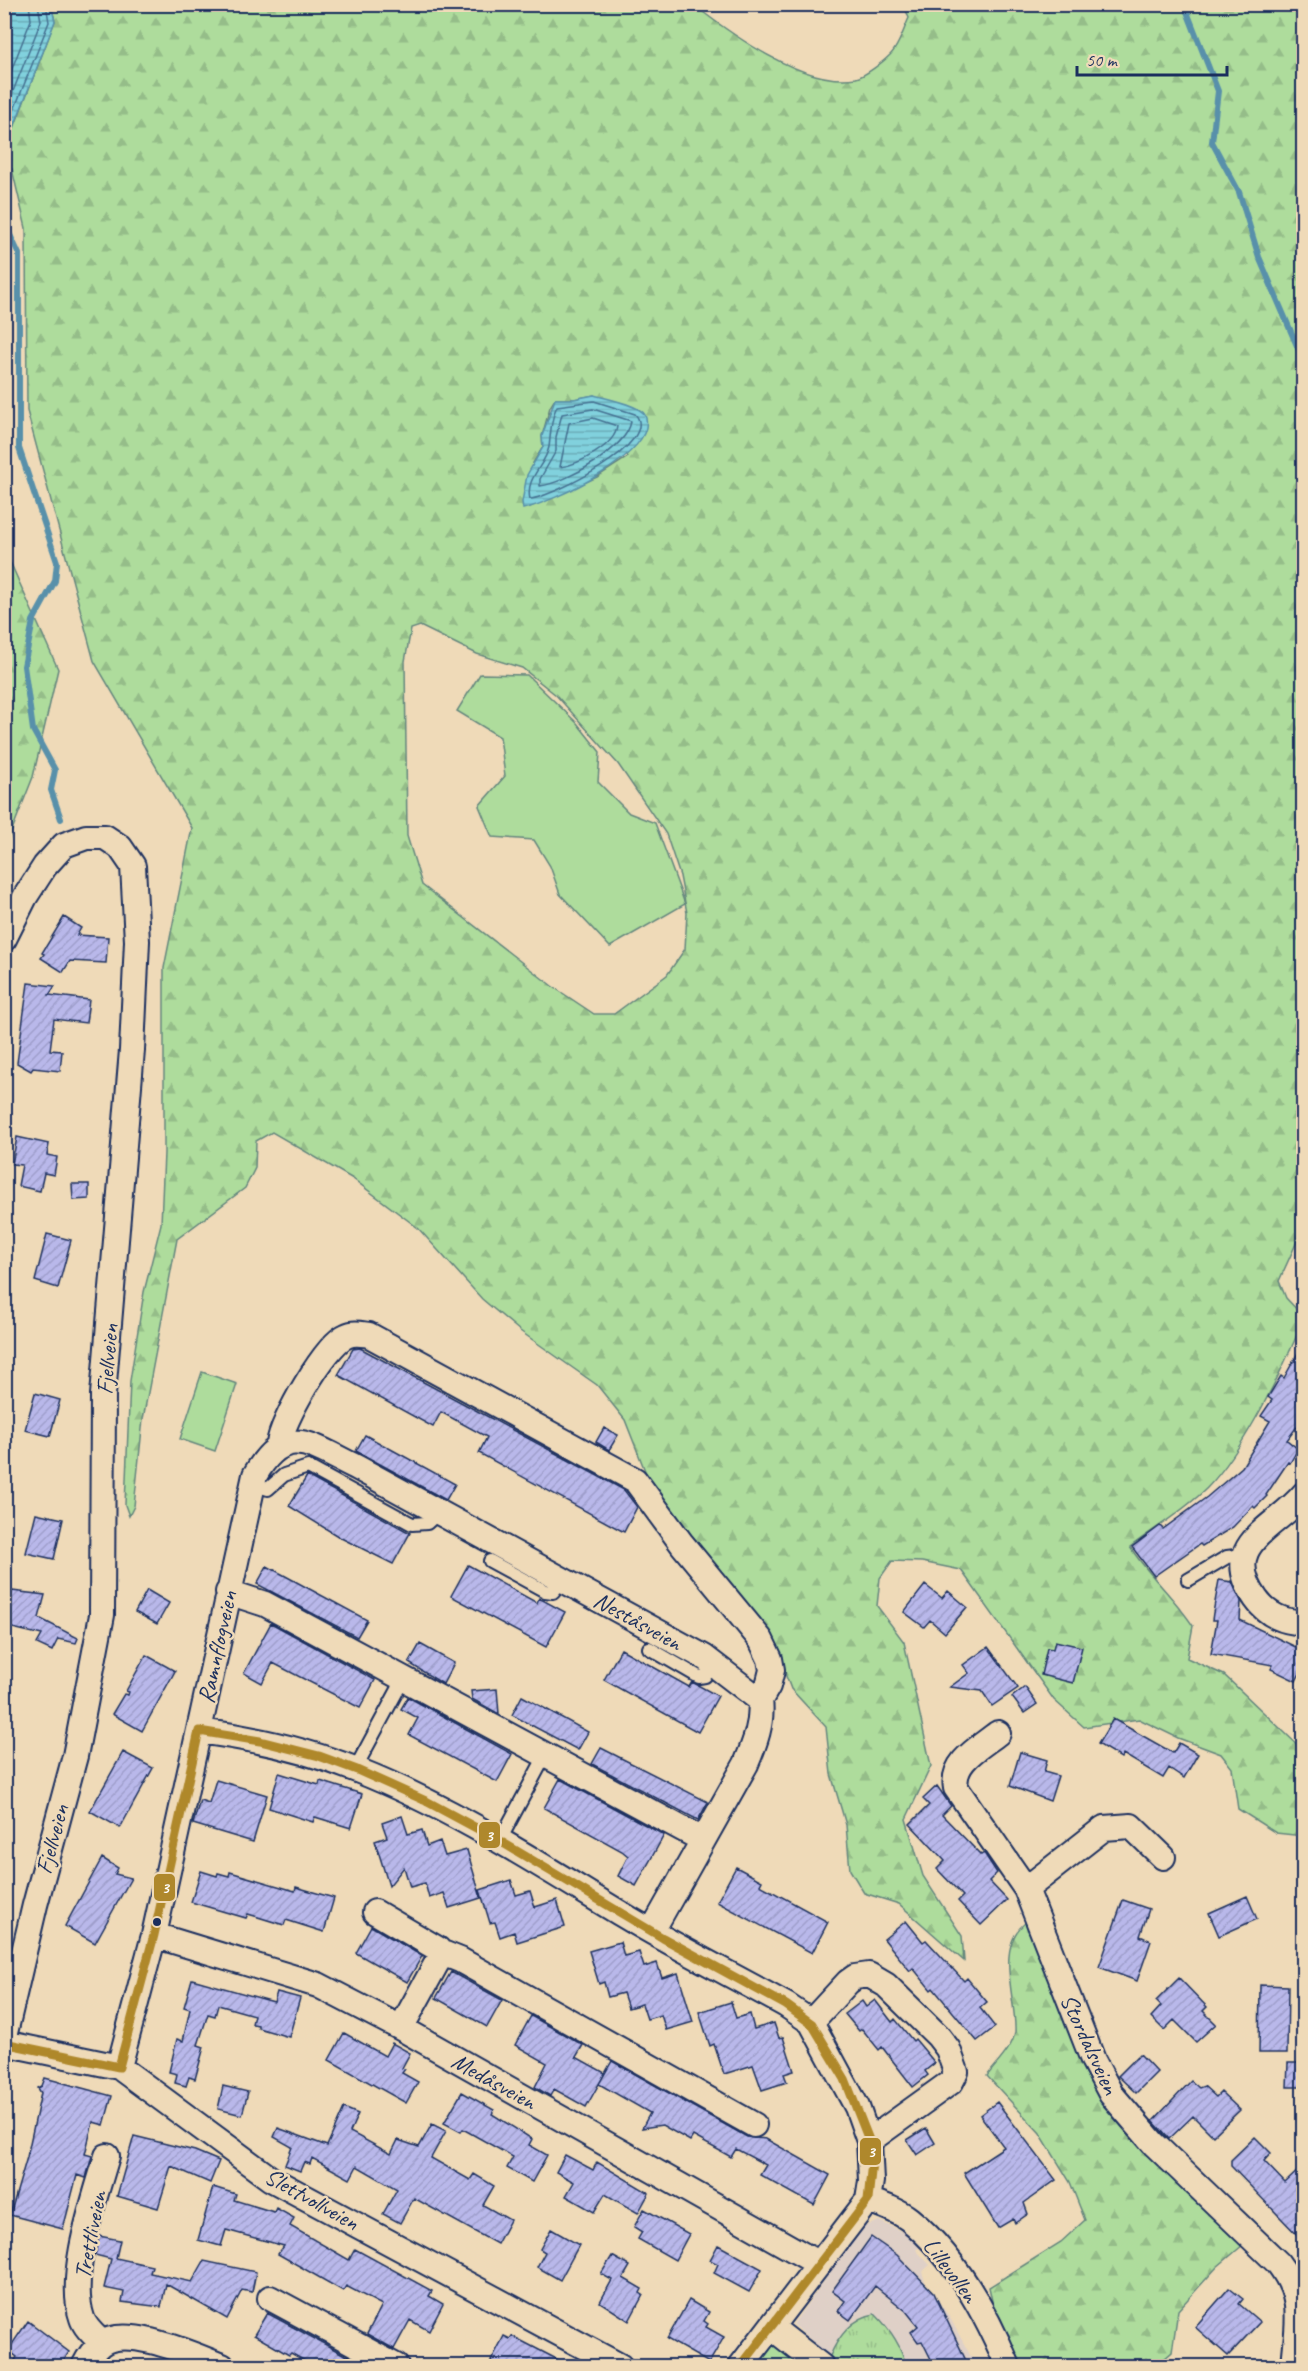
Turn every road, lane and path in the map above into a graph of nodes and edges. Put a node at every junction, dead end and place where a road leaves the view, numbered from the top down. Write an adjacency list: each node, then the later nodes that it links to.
1 (4, 939): 30 (street, Fjellveien)
2 (279, 1444): 3 (street, Ramnflogveien); 5 (street, Neståsveien); 15 (street)
3 (253, 1484): 5 (lane); 10 (street, Ramnflogveien)
4 (1300, 1507): 6 (street)
5 (439, 1512): 8 (street, Neståsveien)
6 (1243, 1555): 9 (lane); 11 (street)
7 (490, 1561): 8 (lane)
8 (563, 1580): 13 (street, Neståsveien)
9 (1188, 1580)
10 (228, 1592): 14 (street); 16 (street, Ramnflogveien)
11 (1304, 1622)
12 (650, 1648): 13 (lane)
13 (715, 1665): 15 (street, Neståsveien)
14 (403, 1680): 18 (street); 19 (lane)
15 (760, 1700): 20 (street)
16 (199, 1731): 19 (street); 26 (street, Ramnflogveien)
17 (998, 1734): 23 (street, Stordalsveien)
18 (545, 1756): 20 (street); 21 (lane)
19 (355, 1769): 21 (street)
20 (704, 1840): 25 (street)
21 (499, 1842): 25 (street)
22 (1163, 1857): 23 (street)
23 (1026, 1889): 48 (street, Stordalsveien)
24 (375, 1911): 27 (street)
25 (652, 1931): 28 (street)
26 (154, 1935): 29 (street, Medåsveien); 32 (street, Ramnflogveien)
27 (440, 1957): 29 (street); 33 (street)
28 (812, 2022): 34 (street); 34 (street)
29 (400, 2028): 37 (street, Medåsveien)
30 (4, 2037)
31 (4, 2043): 32 (street, Slettvollveien)
32 (119, 2067): 45 (street, Slettvollveien)
33 (754, 2125)
34 (869, 2141): 36 (street)
35 (107, 2156): 40 (street, Trettliveien)
36 (868, 2200): 37 (street); 47 (street, Lillevollen)
37 (819, 2264): 39 (street)
38 (270, 2298): 44 (street)
39 (771, 2327): 41 (street); 46 (street)
40 (102, 2343): 42 (street); 43 (street)
41 (811, 2363)
42 (84, 2367)
43 (222, 2367)
44 (396, 2367)
45 (620, 2367)
46 (741, 2367)
47 (1008, 2367)
48 (1294, 2367)

